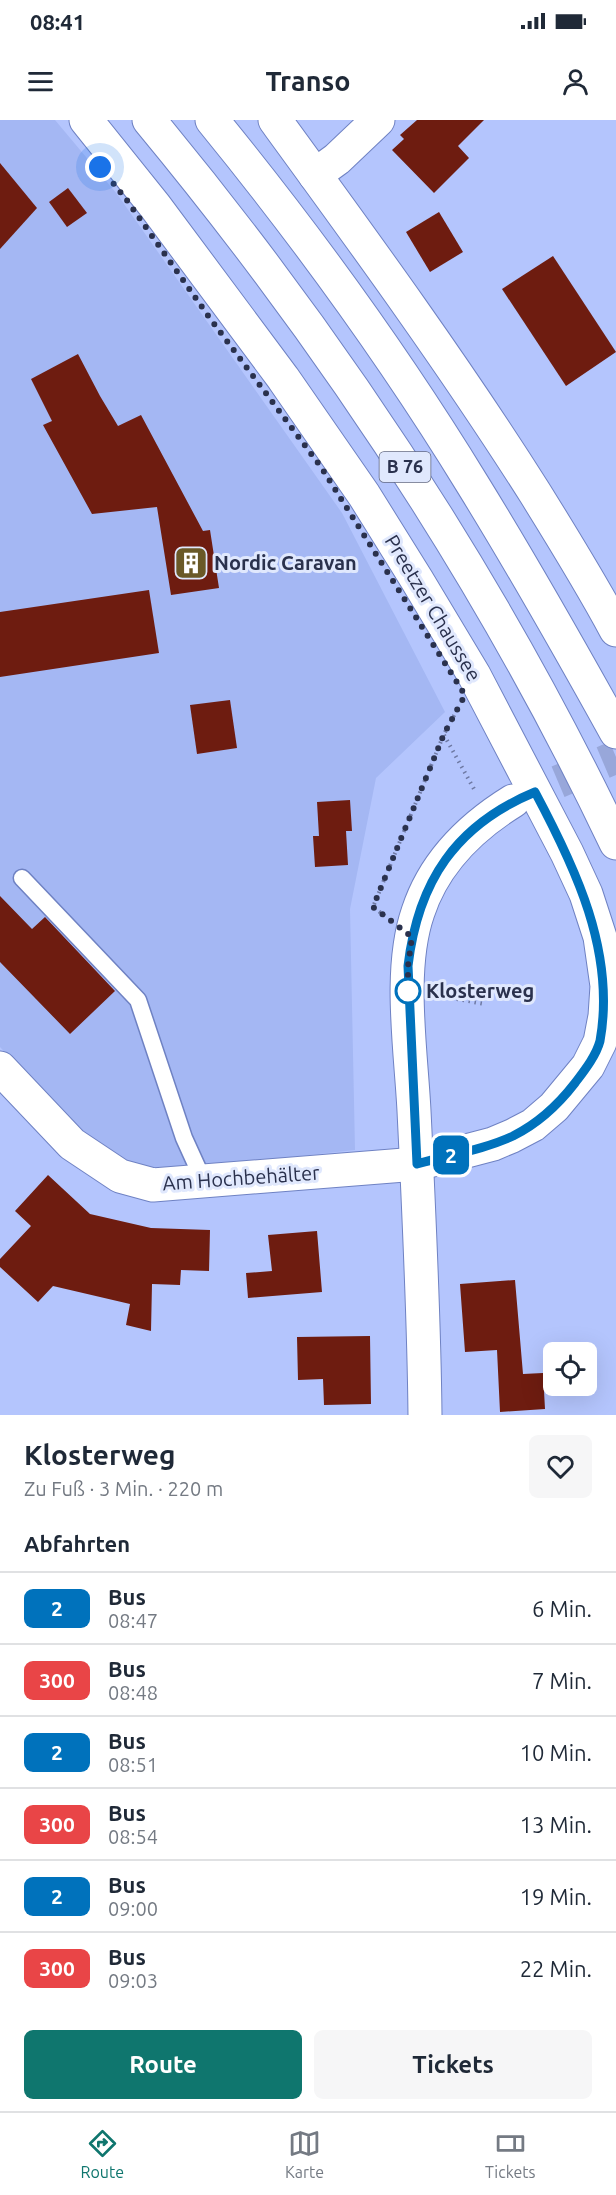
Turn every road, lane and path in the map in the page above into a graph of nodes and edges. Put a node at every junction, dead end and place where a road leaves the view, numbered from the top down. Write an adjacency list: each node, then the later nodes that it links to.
1 (86, 120): 18 (main road, Preetzer Chaussee)
2 (149, 120): 12 (main road, B 76)
3 (212, 120): 9 (main road, B 76)
4 (274, 120): 6 (main road)
5 (378, 120): 6 (main road)
6 (315, 176): 7 (main road)
7 (616, 630)
8 (460, 705): 10 (path)
9 (616, 732)
10 (444, 734): 11 (path); 14 (path)
11 (501, 808): 14 (main road)
12 (616, 843)
13 (22, 878): 19 (lane)
14 (412, 937): 15 (main road)
15 (408, 992): 16 (path); 18 (main road)
16 (485, 1004)
17 (0, 1068): 19 (main road, Am Hochbehälter)
18 (417, 1164): 19 (main road, Am Hochbehälter); 20 (main road)
19 (204, 1182)
20 (425, 1415)

